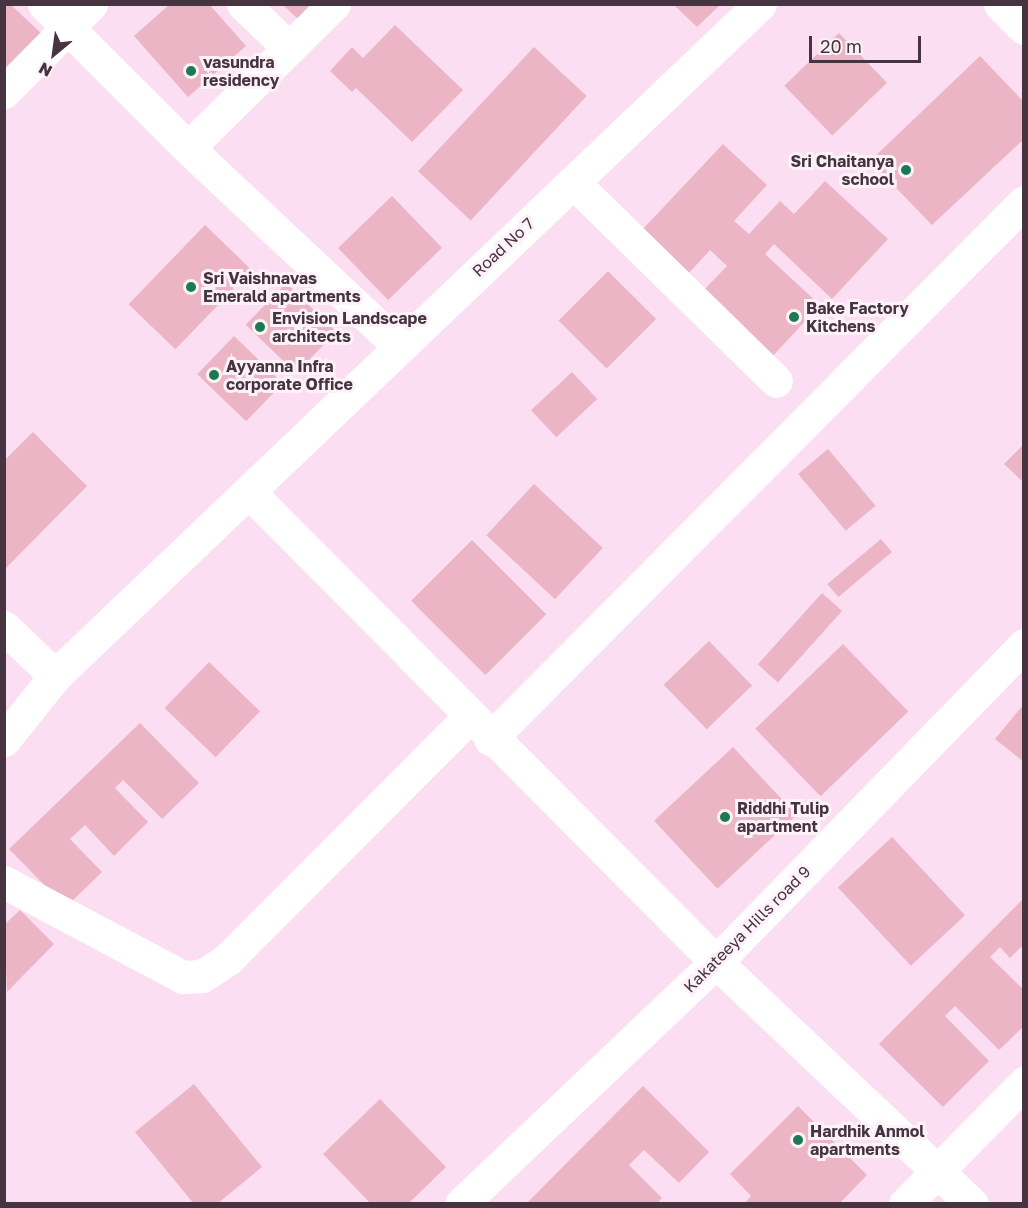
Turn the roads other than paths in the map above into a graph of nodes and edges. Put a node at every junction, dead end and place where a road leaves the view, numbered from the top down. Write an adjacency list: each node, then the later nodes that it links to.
1 (44, 4): 7 (street)
2 (90, 4): 7 (street)
3 (243, 4): 9 (street)
4 (334, 4): 9 (street)
5 (760, 4): 12 (street, Road No 7)
6 (1000, 4): 8 (street)
7 (68, 28): 10 (street); 11 (street)
8 (1023, 28)
9 (290, 48): 11 (street)
10 (4, 92)
11 (188, 148): 14 (street)
12 (573, 182): 14 (street, Road No 7); 15 (street)
13 (1023, 202): 20 (street)
14 (399, 346): 16 (street, Road No 7)
15 (776, 381)
16 (250, 493): 19 (street, Road No 7); 20 (street)
17 (4, 627): 19 (street)
18 (1023, 645): 23 (street, Kakateeya Hills road 9)
19 (55, 676): 21 (street, Road No 7)
20 (479, 728): 22 (street); 23 (street)
21 (4, 740)
22 (4, 882)
23 (716, 962): 25 (street); 26 (street, Kakateeya Hills road 9)
24 (1023, 1083): 25 (street)
25 (938, 1170): 27 (street); 28 (street)
26 (461, 1203)
27 (905, 1203)
28 (972, 1203)

